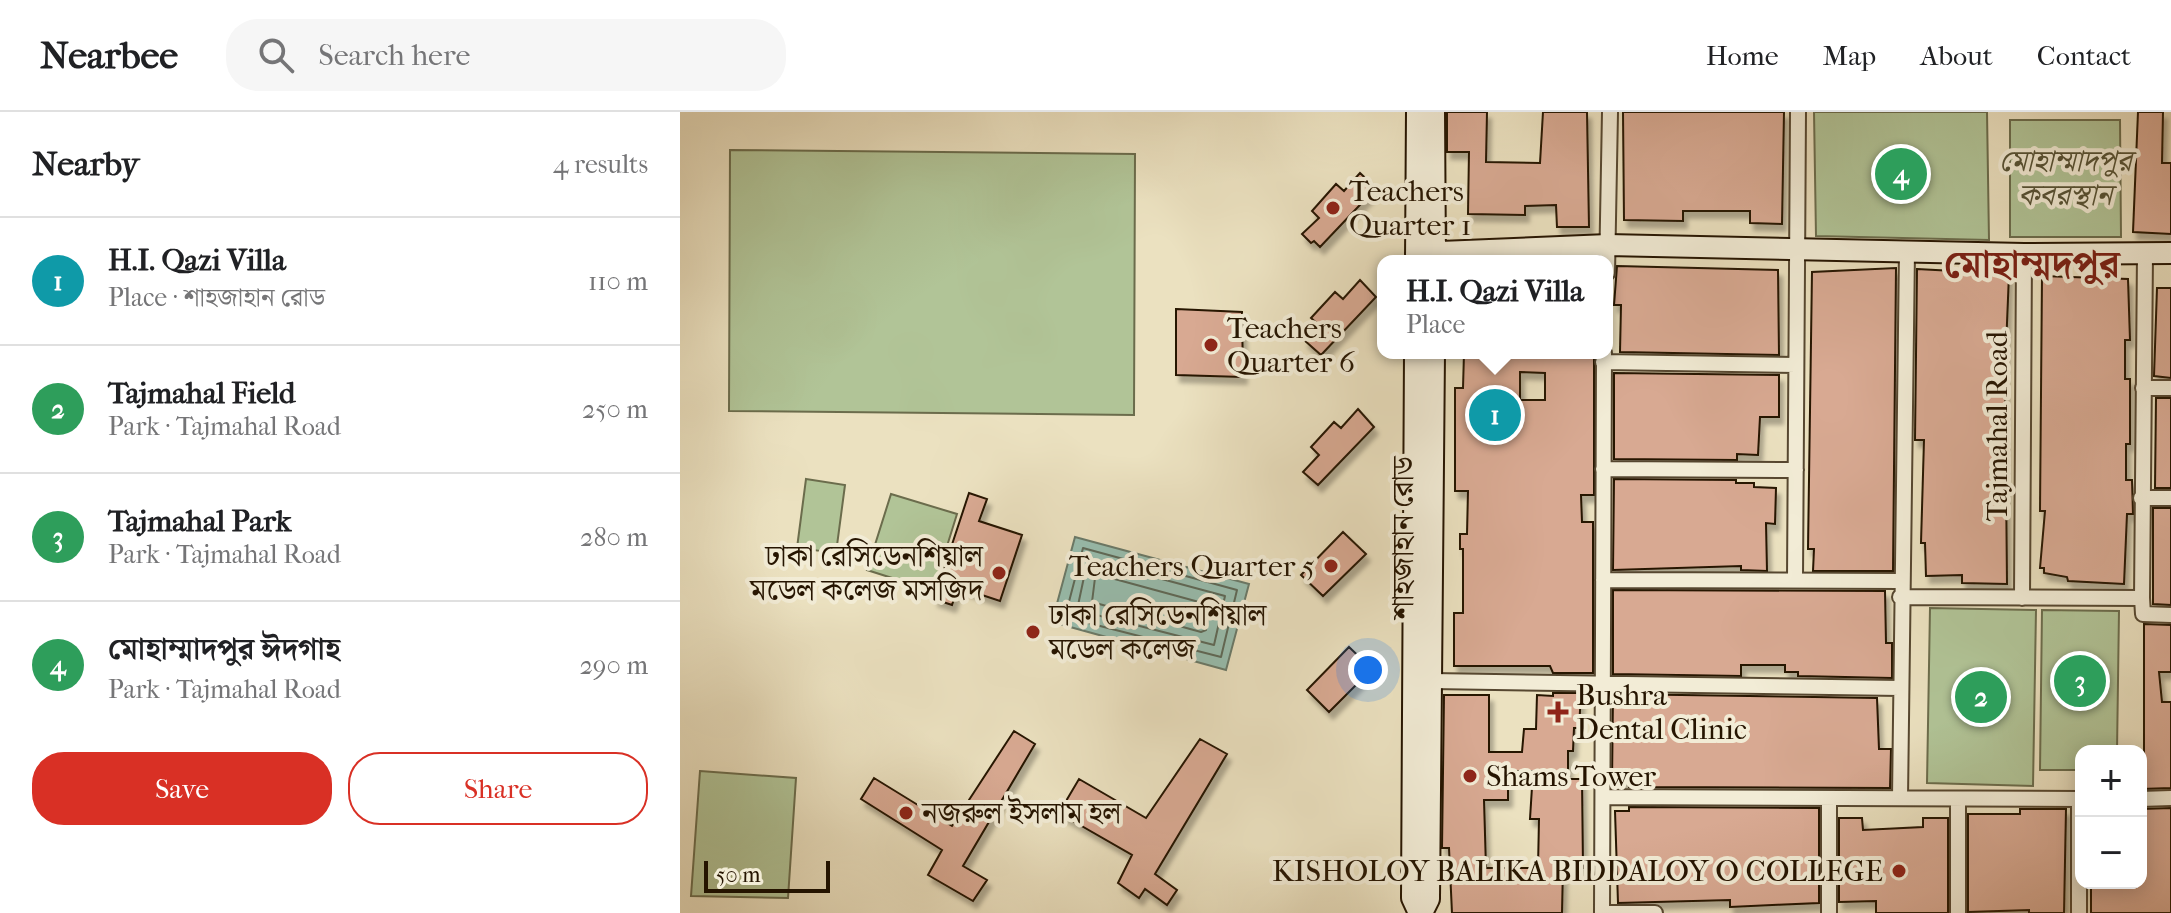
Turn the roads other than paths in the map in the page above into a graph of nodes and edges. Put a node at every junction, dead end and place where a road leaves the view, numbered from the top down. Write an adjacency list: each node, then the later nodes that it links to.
1 (1417, 112): 11 (street)
2 (1434, 112): 12 (street)
3 (1610, 112): 5 (street)
4 (1798, 112): 6 (street)
5 (1608, 245): 6 (street); 13 (street); 14 (street)
6 (1799, 248): 7 (street); 19 (street)
7 (1907, 251): 9 (street); 28 (street)
8 (2171, 253): 10 (street)
9 (2024, 254): 10 (street); 30 (street, Tajmahal Road)
10 (2145, 254): 20 (street)
11 (1426, 255)
12 (1426, 255)
13 (1456, 255)
14 (1608, 255)
15 (1613, 358): 19 (street)
16 (1415, 359): 44 (street, শাহজাহান রোড)
17 (1434, 359): 33 (street, শাহজাহান রোড)
18 (1604, 359): 22 (street)
19 (1796, 365): 23 (street)
20 (2143, 388): 21 (street); 24 (street)
21 (2171, 388)
22 (1603, 469): 23 (street); 27 (street)
23 (1796, 470): 26 (street)
24 (2141, 498): 25 (street); 31 (street)
25 (2171, 498)
26 (1795, 579): 27 (street); 28 (street)
27 (1603, 580): 34 (street)
28 (1901, 581): 29 (street)
29 (1900, 597): 30 (street); 35 (street)
30 (2022, 598): 31 (street)
31 (2142, 598): 32 (street)
32 (2171, 615)
33 (1432, 681): 34 (street); 44 (street, শাহজাহান রোড)
34 (1603, 686): 35 (street); 36 (street)
35 (1900, 688): 38 (street)
36 (1603, 797): 37 (street); 45 (street)
37 (1829, 798): 38 (street); 47 (street)
38 (1900, 798): 40 (street)
39 (2171, 798): 42 (street)
40 (1958, 799): 41 (street); 48 (street)
41 (2075, 799)
42 (2147, 799)
43 (2080, 817): 49 (street)
44 (1420, 913)
45 (1602, 913): 46 (street)
46 (1655, 913)
47 (1829, 913)
48 (1958, 913)
49 (2079, 913)

